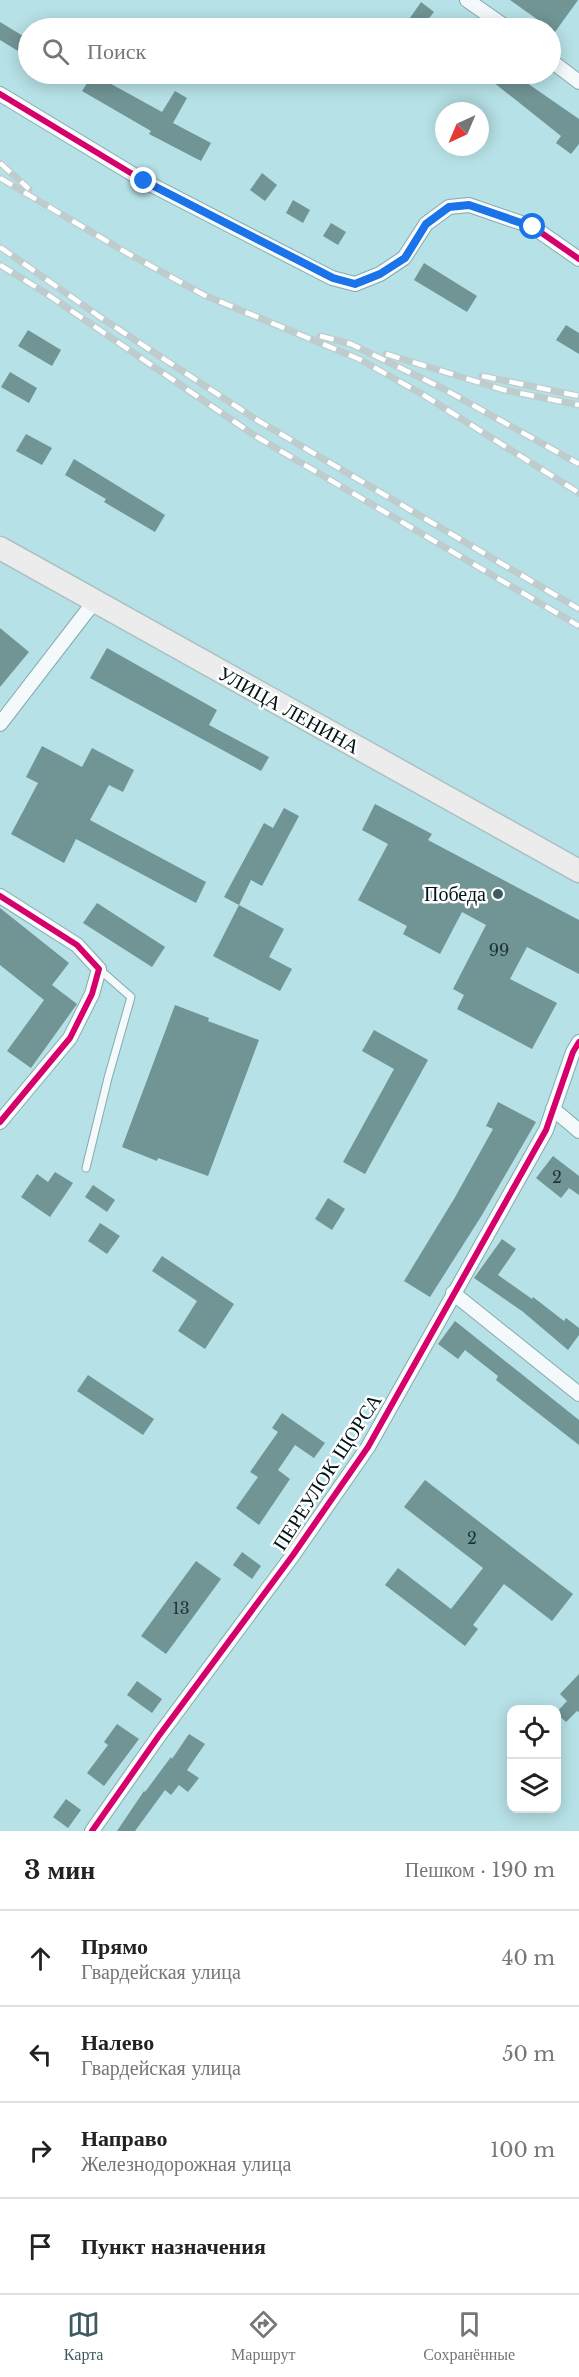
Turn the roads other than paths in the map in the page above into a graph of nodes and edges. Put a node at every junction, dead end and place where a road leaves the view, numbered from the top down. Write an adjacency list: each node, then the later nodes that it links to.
1 (467, 0): 2 (street)
2 (493, 18)
3 (561, 68): 4 (street)
4 (579, 81)
5 (0, 94): 6 (street)
6 (579, 259)
7 (0, 548): 8 (main road, УЛИЦА ЛЕНИНА)
8 (94, 602): 9 (street); 10 (main road, УЛИЦА ЛЕНИНА)
9 (0, 724)
10 (579, 871)
11 (0, 896): 12 (street)
12 (99, 969): 15 (street); 17 (lane)
13 (579, 1042): 14 (street, ПЕРЕУЛОК ЩОРСА)
14 (552, 1109): 16 (street); 18 (street, ПЕРЕУЛОК ЩОРСА)
15 (0, 1122)
16 (579, 1131)
17 (86, 1168)
18 (453, 1293): 19 (street); 20 (street, ПЕРЕУЛОК ЩОРСА)
19 (579, 1394)
20 (92, 1831)

